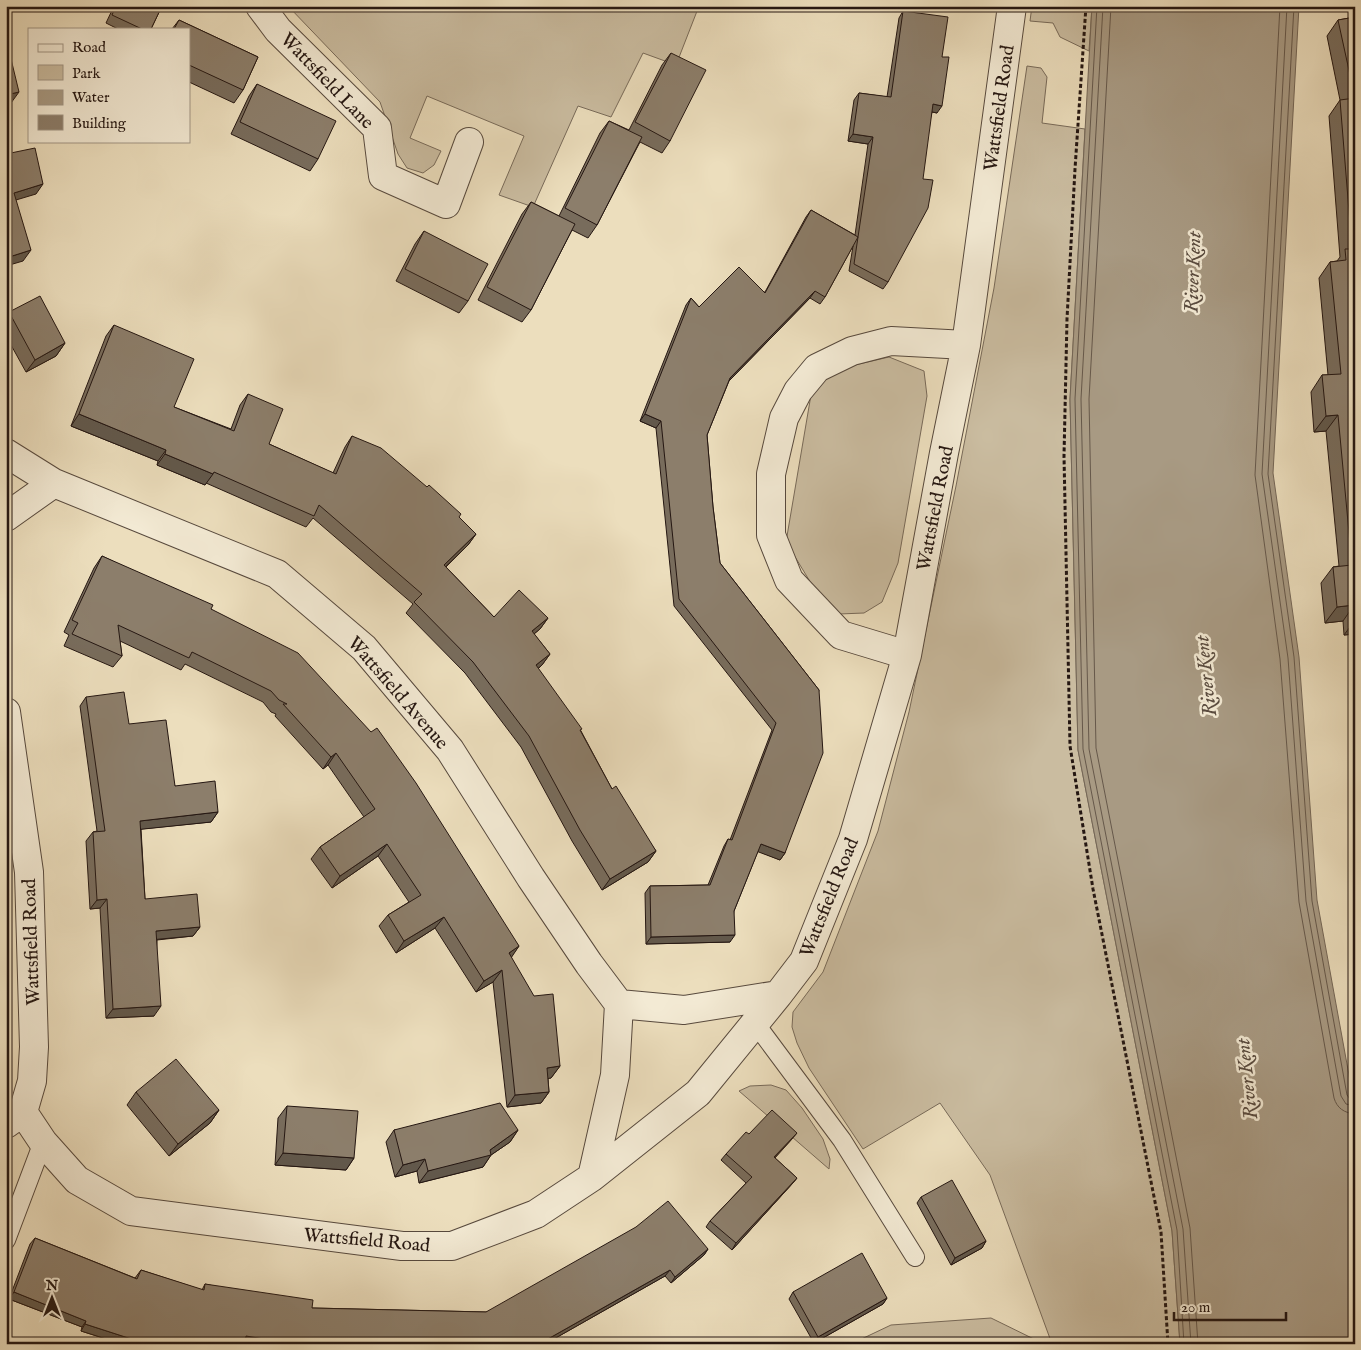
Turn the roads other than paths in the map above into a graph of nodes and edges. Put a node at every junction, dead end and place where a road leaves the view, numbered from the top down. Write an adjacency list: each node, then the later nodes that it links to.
1 (260, 6): 3 (street, Wattsfield Lane)
2 (1012, 6): 4 (street, Wattsfield Road)
3 (469, 142)
4 (966, 345): 8 (street, Wattsfield Road); 8 (street)
5 (6, 453): 6 (street, Wattsfield Avenue)
6 (54, 483): 7 (street); 11 (street, Wattsfield Avenue)
7 (6, 517)
8 (907, 655): 10 (street, Wattsfield Road)
9 (6, 712): 13 (street, Wattsfield Road)
10 (778, 996): 11 (street); 12 (street, Wattsfield Road)
11 (619, 1004): 15 (street)
12 (756, 1023): 15 (street, Wattsfield Road); 17 (lane)
13 (14, 1118): 14 (street, Wattsfield Road)
14 (42, 1142): 15 (street, Wattsfield Road); 16 (lane)
15 (592, 1178)
16 (6, 1240)
17 (915, 1257)

